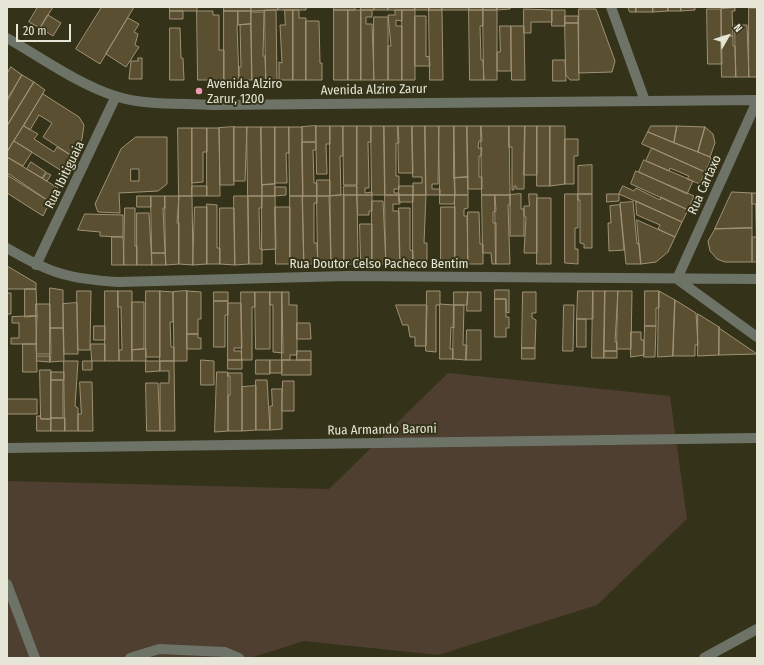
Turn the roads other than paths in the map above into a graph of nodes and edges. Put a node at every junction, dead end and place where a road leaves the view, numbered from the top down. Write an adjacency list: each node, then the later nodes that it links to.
1 (612, 7): 4 (street)
2 (7, 38): 3 (street, Avenida Alziro Zarur)
3 (116, 96): 4 (street, Avenida Alziro Zarur); 7 (street, Rua Ibitiguaia)
4 (645, 101): 5 (street, Avenida Alziro Zarur)
5 (757, 101): 8 (street, Rua Cartaxo)
6 (7, 248): 7 (street, Rua Doutor Celso Pacheco Bentim)
7 (36, 265): 8 (street, Rua Doutor Celso Pacheco Bentim)
8 (676, 279): 9 (street, Rua Doutor Celso Pacheco Bentim); 10 (street)
9 (757, 279)
10 (757, 337)
11 (757, 438): 12 (street, Rua Armando Baroni)
12 (7, 448)
13 (7, 584): 15 (street)
14 (757, 629): 18 (street)
15 (35, 658)
16 (130, 658): 17 (street)
17 (239, 658)
18 (704, 658)

